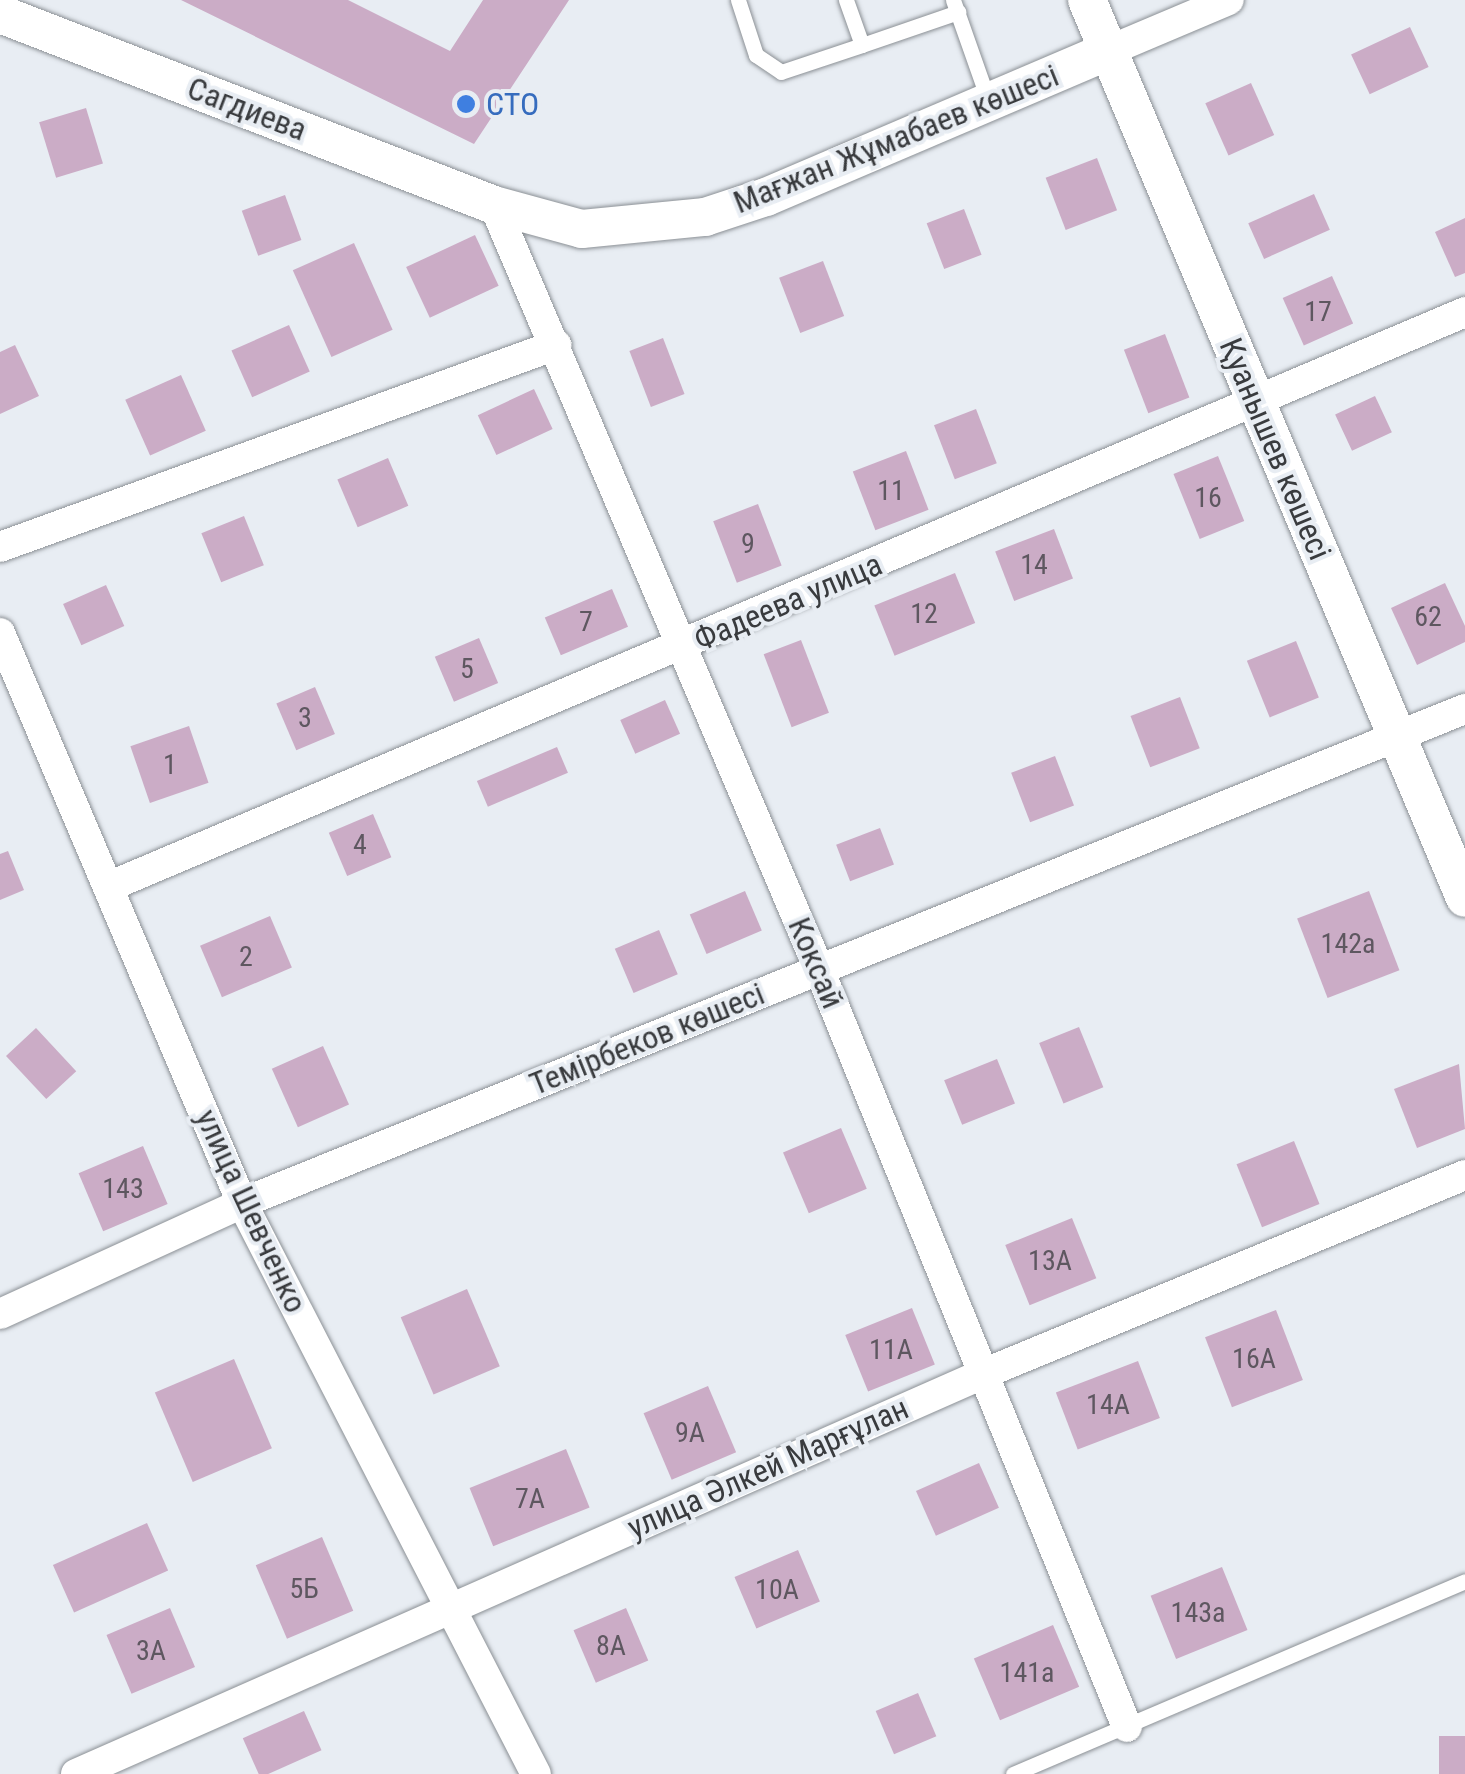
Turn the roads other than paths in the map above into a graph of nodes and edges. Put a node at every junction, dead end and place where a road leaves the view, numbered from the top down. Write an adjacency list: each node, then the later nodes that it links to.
1 (738, 0): 7 (lane)
2 (846, 0): 7 (lane)
3 (1087, 0): 8 (street, Қуанышев көшесі)
4 (1229, 0): 8 (street, Мағжан Жұмабаев көшесі)
5 (956, 6): 7 (lane); 9 (lane)
6 (0, 14): 10 (street, Сагдиева)
7 (862, 45)
8 (1108, 51): 9 (street, Мағжан Жұмабаев көшесі); 13 (street, Қуанышев көшесі)
9 (989, 102): 10 (street, Мағжан Жұмабаев көшесі)
10 (494, 205): 12 (street, Коксай)
11 (1465, 312): 13 (street, Фадеева улица)
12 (556, 345): 14 (street); 16 (street, Коксай)
13 (1254, 404): 16 (street, Фадеева улица); 18 (street, Қуанышев көшесі)
14 (0, 547)
15 (0, 633): 19 (street, улица Шевченко)
16 (684, 647): 19 (street, Фадеева улица); 21 (street, Коксай)
17 (1465, 708): 18 (street, Темірбеков көшесі)
18 (1397, 735): 20 (street, Қуанышев көшесі); 21 (street, Темірбеков көшесі)
19 (108, 887): 23 (street, улица Шевченко)
20 (1465, 898)
21 (819, 970): 23 (street, Темірбеков көшесі); 25 (street, Коксай)
22 (1465, 1175): 25 (street, улица Әлкей Марғұлан)
23 (242, 1204): 24 (street, Темірбеков көшесі); 27 (street, улица Шевченко)
24 (0, 1314)
25 (984, 1374): 27 (street, улица Әлкей Марғұлан); 28 (street, Коксай)
26 (1465, 1581): 28 (lane)
27 (450, 1607): 29 (street, улица Әлкей Марғұлан); 30 (street, улица Шевченко)
28 (1127, 1727): 31 (lane)
29 (76, 1774)
30 (536, 1774)
31 (1013, 1774)

